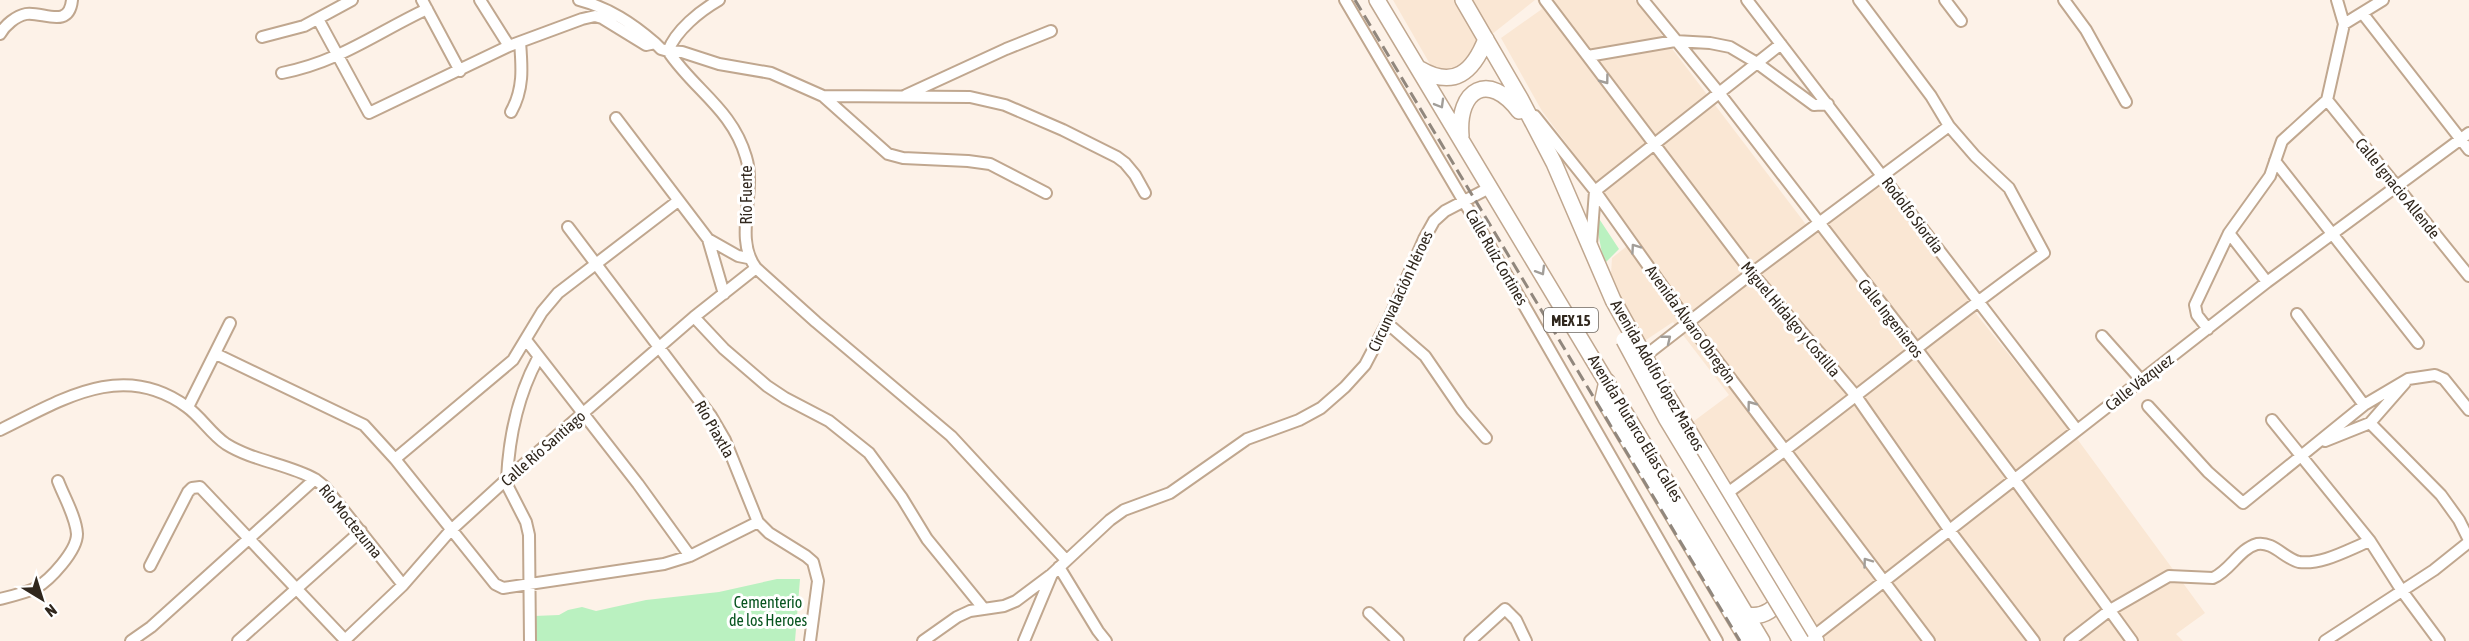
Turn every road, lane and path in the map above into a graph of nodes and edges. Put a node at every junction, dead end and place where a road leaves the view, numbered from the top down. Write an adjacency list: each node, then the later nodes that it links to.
1 (72, 0): 24 (street)
2 (352, 0): 20 (street)
3 (480, 0): 29 (street)
4 (579, 0): 17 (street)
5 (719, 0): 31 (street)
6 (1345, 0): 60 (street, Calle Ruíz Cortines)
7 (1377, 0): 35 (highway, Avenida Plutarco Elías Calles / MEX 15)
8 (1463, 0): 26 (highway, Avenida Álvaro Obregón / MEX 15)
9 (1545, 0): 33 (street, Miguel Hidalgo y Costilla)
10 (1643, 0): 27 (street, Calle Ingenieros)
11 (1859, 0): 47 (street)
12 (1945, 0): 21 (street)
13 (2064, 0): 43 (street)
14 (2337, 0): 22 (street)
15 (2383, 0): 19 (street)
16 (1752, 2): 30 (street, Rodolfo Siordia)
17 (599, 3): 28 (street)
18 (425, 4): 32 (street); 36 (street)
19 (2363, 14): 22 (street); 48 (street)
20 (318, 19): 25 (street); 32 (street)
21 (1961, 21)
22 (2344, 24): 42 (street)
23 (1051, 31): 40 (street)
24 (0, 34)
25 (262, 38)
26 (1486, 39): 35 (highway); 41 (highway, Avenida Álvaro Obregón / MEX 15)
27 (1675, 41): 33 (street); 34 (street); 38 (street, Calle Ingenieros)
28 (655, 43): 29 (street, Río Fuerte); 31 (street, Río Fuerte)
29 (514, 44): 36 (street, Río Fuerte); 45 (street)
30 (1781, 44): 34 (street); 44 (street, Rodolfo Siordia)
31 (668, 51): 39 (street); 68 (street, Río Fuerte)
32 (339, 56): 36 (street, Río Fuerte); 37 (street)
33 (1588, 57): 50 (street, Miguel Hidalgo y Costilla, one-way to 50)
34 (1758, 63): 38 (street); 44 (street)
35 (1420, 69): 49 (highway, Avenida Plutarco Elías Calles / MEX 15, one-way to 49)
36 (460, 71)
37 (282, 73)
38 (1720, 94): 50 (street); 62 (street, Calle Ingenieros)
39 (823, 96): 40 (street); 57 (street)
40 (903, 97): 58 (street)
41 (1520, 98): 56 (street, Avenida Álvaro Obregón); 59 (highway, Avenida Adolfo López Mateos / MEX 15)
42 (2327, 100): 52 (street); 55 (street, Calle Ignacio Allende)
43 (2126, 102)
44 (1828, 104): 53 (street, Rodolfo Siordia)
45 (511, 112)
46 (616, 118): 61 (street)
47 (1949, 126): 53 (street); 76 (street)
48 (2465, 136): 51 (street); 55 (street, Calle Vázquez)
49 (1461, 139): 54 (highway, Avenida Plutarco Elías Calles / MEX 15); 59 (highway)
50 (1654, 144): 56 (street); 71 (street, Miguel Hidalgo y Costilla)
51 (2469, 150)
52 (2275, 161): 64 (street); 65 (street)
53 (1882, 175): 62 (street); 76 (street, Rodolfo Siordia)
54 (1491, 187): 60 (street, Circunvalación Héroes); 92 (highway, Avenida Plutarco Elías Calles / MEX 15, one-way to 92)
55 (2396, 188): 65 (street, Calle Vázquez); 72 (street, Calle Ignacio Allende)
56 (1594, 191): 67 (street); 80 (street, Avenida Álvaro Obregón, one-way to 56)
57 (1046, 193)
58 (1145, 193)
59 (1569, 196): 67 (highway, Avenida Adolfo López Mateos / MEX 15)
60 (1464, 200): 79 (street, Circunvalación Héroes); 147 (street, Calle Ruíz Cortines)
61 (678, 201): 66 (street); 69 (street)
62 (1818, 224): 71 (street); 87 (street, Calle Ingenieros)
63 (568, 227): 69 (street, Río Piaxtla)
64 (2229, 233): 73 (street); 82 (street)
65 (2332, 234): 73 (street, Calle Vázquez); 85 (street)
66 (708, 239): 68 (street); 74 (street)
67 (1591, 245): 75 (highway, Avenida Adolfo López Mateos / MEX 15)
68 (748, 258): 70 (street)
69 (596, 265): 84 (street); 86 (street, Río Piaxtla)
70 (756, 268): 74 (street, Calle Río Santiago); 123 (street)
71 (1752, 273): 80 (street); 94 (street, Miguel Hidalgo y Costilla)
72 (2469, 276)
73 (2267, 282): 82 (street, Calle Vázquez)
74 (724, 294): 78 (street, Calle Río Santiago)
75 (1613, 300): 89 (highway, Avenida Adolfo López Mateos / MEX 15); 135 (highway, bridge)
76 (1977, 300): 87 (street); 103 (street, Rodolfo Siordia)
77 (2297, 314): 95 (street)
78 (694, 317): 86 (street, Calle Río Santiago); 131 (street)
79 (1387, 322): 104 (street); 123 (street, Circunvalación Héroes)
80 (1688, 322): 89 (street, one-way to 80); 106 (street, Avenida Álvaro Obregón, one-way to 80)
81 (230, 323): 88 (street)
82 (2208, 329): 93 (street, Calle Vázquez)
83 (2102, 336): 93 (street)
84 (526, 340): 90 (street); 108 (street)
85 (2418, 343)
86 (660, 347): 99 (street, Calle Río Santiago); 114 (street, Río Piaxtla)
87 (1916, 348): 94 (street); 111 (street, Calle Ingenieros)
88 (216, 354): 97 (street); 108 (street)
89 (1645, 356): 113 (highway, Avenida Adolfo López Mateos / MEX 15)
90 (538, 358): 99 (street); 110 (street)
91 (2408, 379): 95 (street); 98 (street); 101 (street)
92 (1607, 381): 134 (highway, Avenida Plutarco Elías Calles / MEX 15); 148 (highway); 148 (highway)
93 (2142, 381): 103 (street, Calle Vázquez)
94 (1856, 396): 106 (street); 117 (street, Miguel Hidalgo y Costilla)
95 (2364, 405): 105 (street)
96 (2148, 406): 107 (street)
97 (188, 407): 102 (street, Río Moctezuma); 109 (street, Río Moctezuma)
98 (2469, 410)
99 (583, 413): 110 (street, Calle Río Santiago); 121 (street)
100 (2272, 420): 107 (street)
101 (2370, 423): 105 (street); 120 (street)
102 (0, 430)
103 (2077, 430): 111 (street, Calle Vázquez)
104 (1486, 438)
105 (2319, 443): 107 (street)
106 (1786, 451): 113 (street); 124 (street, Avenida Álvaro Obregón, one-way to 106)
107 (2301, 457): 119 (street)
108 (395, 459): 116 (street)
109 (315, 479): 115 (street, Río Moctezuma); 118 (street)
110 (506, 480): 116 (street, Calle Río Santiago); 126 (street)
111 (2015, 480): 117 (street, Calle Vázquez); 132 (street, Calle Ingenieros)
112 (58, 481): 130 (street)
113 (1726, 494): 128 (highway, Avenida Adolfo López Mateos / MEX 15)
114 (758, 522): 121 (street); 140 (street, Río Piaxtla)
115 (361, 531): 125 (street, Río Moctezuma); 127 (street)
116 (450, 531): 125 (street, Calle Río Santiago); 126 (street)
117 (1950, 531): 124 (street, Calle Vázquez); 151 (street, Miguel Hidalgo y Costilla)
118 (249, 537): 122 (street); 127 (street); 136 (street)
119 (2370, 541): 129 (street); 132 (street)
120 (2469, 541): 129 (street)
121 (690, 556): 126 (street)
122 (150, 566)
123 (1059, 567): 131 (street, Circunvalación Héroes); 142 (street); 143 (street)
124 (1882, 582): 135 (street, Calle Vázquez); 150 (street, Avenida Álvaro Obregón)
125 (403, 585): 138 (street, Calle Río Santiago)
126 (528, 586): 139 (street)
127 (296, 588): 137 (street); 138 (street)
128 (1784, 588): 134 (highway); 135 (highway, Avenida Adolfo López Mateos / MEX 15)
129 (2402, 591): 154 (street); 155 (street)
130 (0, 599)
131 (984, 609): 141 (street, Circunvalación Héroes)
132 (2110, 610): 152 (street); 153 (street, Calle Ingenieros)
133 (1369, 613): 144 (street)
134 (1748, 615): 149 (highway, Avenida Plutarco Elías Calles / MEX 15)
135 (1810, 639)
136 (131, 641)
137 (238, 641)
138 (345, 641)
139 (530, 641)
140 (810, 641)
141 (923, 641)
142 (1024, 641)
143 (1106, 641)
144 (1398, 641)
145 (1470, 641): 146 (street)
146 (1526, 641)
147 (1717, 641)
148 (1751, 641)
149 (1762, 641)
150 (1929, 641)
151 (2034, 641)
152 (2070, 641)
153 (2132, 641)
154 (2325, 641)
155 (2439, 641)

